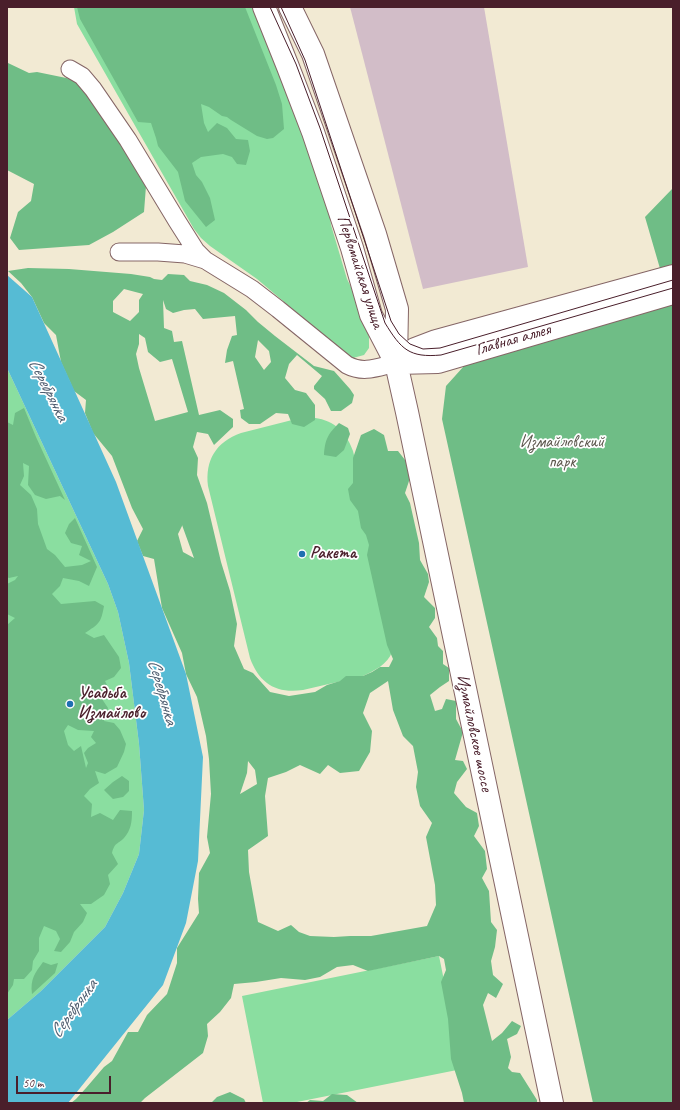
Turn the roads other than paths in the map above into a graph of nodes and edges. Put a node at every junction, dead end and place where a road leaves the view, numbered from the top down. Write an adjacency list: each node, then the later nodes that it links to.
1 (264, 7): 10 (main road, Первомайская улица)
2 (290, 7): 8 (main road, Первомайская улица)
3 (70, 69): 5 (street)
4 (119, 252): 5 (street)
5 (205, 260): 10 (street)
6 (673, 276): 9 (main road, Главная аллея)
7 (673, 293): 10 (main road, Главная аллея)
8 (397, 309): 9 (main road, Главная аллея); 10 (main road, Первомайская улица)
9 (436, 341): 10 (main road, Главная аллея)
10 (396, 363): 11 (main road, Измайловское шоссе)
11 (552, 1103)

